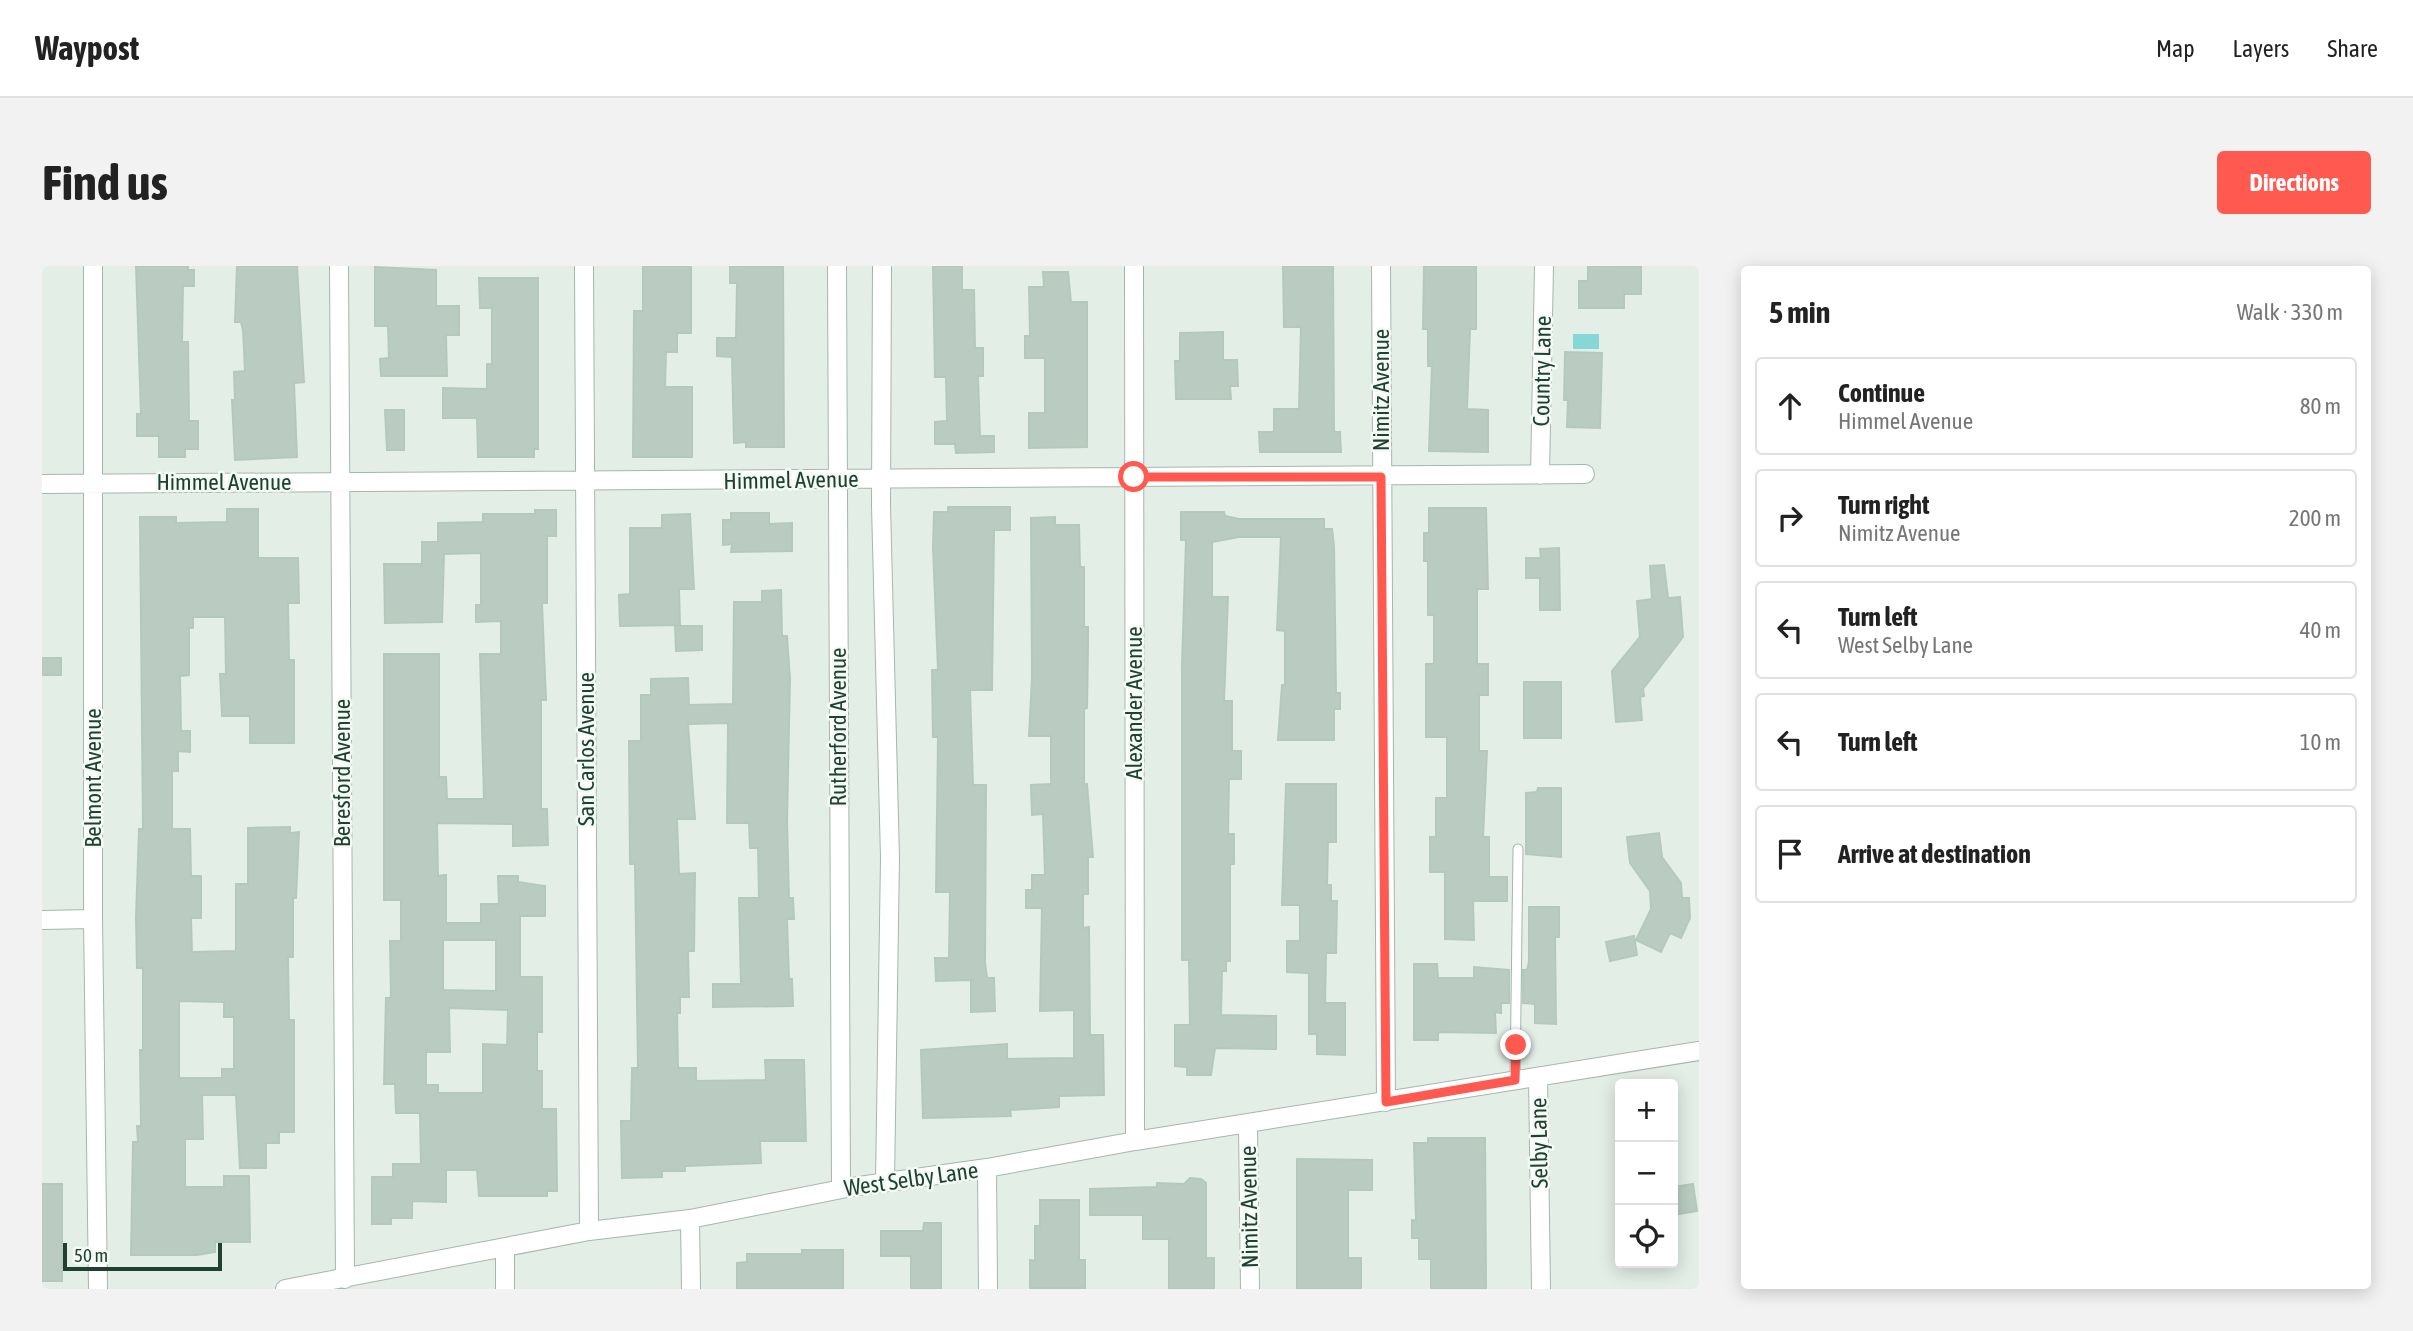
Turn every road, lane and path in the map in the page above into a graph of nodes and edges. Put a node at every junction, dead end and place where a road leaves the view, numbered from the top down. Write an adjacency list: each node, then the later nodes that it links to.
1 (93, 266): 17 (street, Belmont Avenue)
2 (339, 266): 16 (street, Beresford Avenue)
3 (584, 266): 14 (street, San Carlos Avenue)
4 (837, 266): 15 (street, Rutherford Avenue)
5 (882, 266): 13 (street, Rutherford Avenue)
6 (1134, 266): 11 (street, Alexander Avenue)
7 (1381, 266): 12 (street, Nimitz Avenue)
8 (1544, 266): 10 (street, Country Lane)
9 (1585, 474): 10 (street, Himmel Avenue)
10 (1540, 475): 12 (street, Himmel Avenue)
11 (1134, 477): 12 (street, Himmel Avenue); 13 (street, Himmel Avenue); 27 (street, Alexander Avenue)
12 (1381, 477): 25 (street, Nimitz Avenue)
13 (881, 479): 15 (street, Himmel Avenue); 29 (street, Rutherford Avenue)
14 (584, 480): 15 (street, Himmel Avenue); 16 (street, Himmel Avenue); 32 (street, San Carlos Avenue)
15 (838, 480): 30 (street, Rutherford Avenue)
16 (341, 482): 17 (street, Himmel Avenue); 34 (street, Beresford Avenue)
17 (95, 483): 18 (street, Himmel Avenue); 20 (street, Belmont Avenue)
18 (42, 484)
19 (1518, 849): 24 (lane)
20 (93, 919): 21 (street); 35 (street, Belmont Avenue)
21 (42, 920)
22 (1699, 1051): 23 (street, Selby Lane)
23 (1538, 1077): 24 (street, West Selby Lane); 41 (street, Selby Lane)
24 (1515, 1080): 25 (street, West Selby Lane)
25 (1386, 1102): 26 (street, West Selby Lane)
26 (1248, 1125): 27 (street, West Selby Lane); 40 (street, Nimitz Avenue)
27 (1136, 1141): 28 (street, West Selby Lane)
28 (987, 1168): 29 (street, West Selby Lane); 39 (street)
29 (885, 1182): 30 (street, West Selby Lane)
30 (841, 1189): 31 (street, West Selby Lane)
31 (690, 1219): 32 (street, West Selby Lane); 38 (street)
32 (589, 1231): 33 (street, West Selby Lane)
33 (505, 1248): 34 (street, West Selby Lane); 37 (street)
34 (345, 1279): 36 (street, West Selby Lane)
35 (98, 1289)
36 (285, 1289)
37 (505, 1289)
38 (691, 1289)
39 (988, 1289)
40 (1250, 1289)
41 (1541, 1289)

